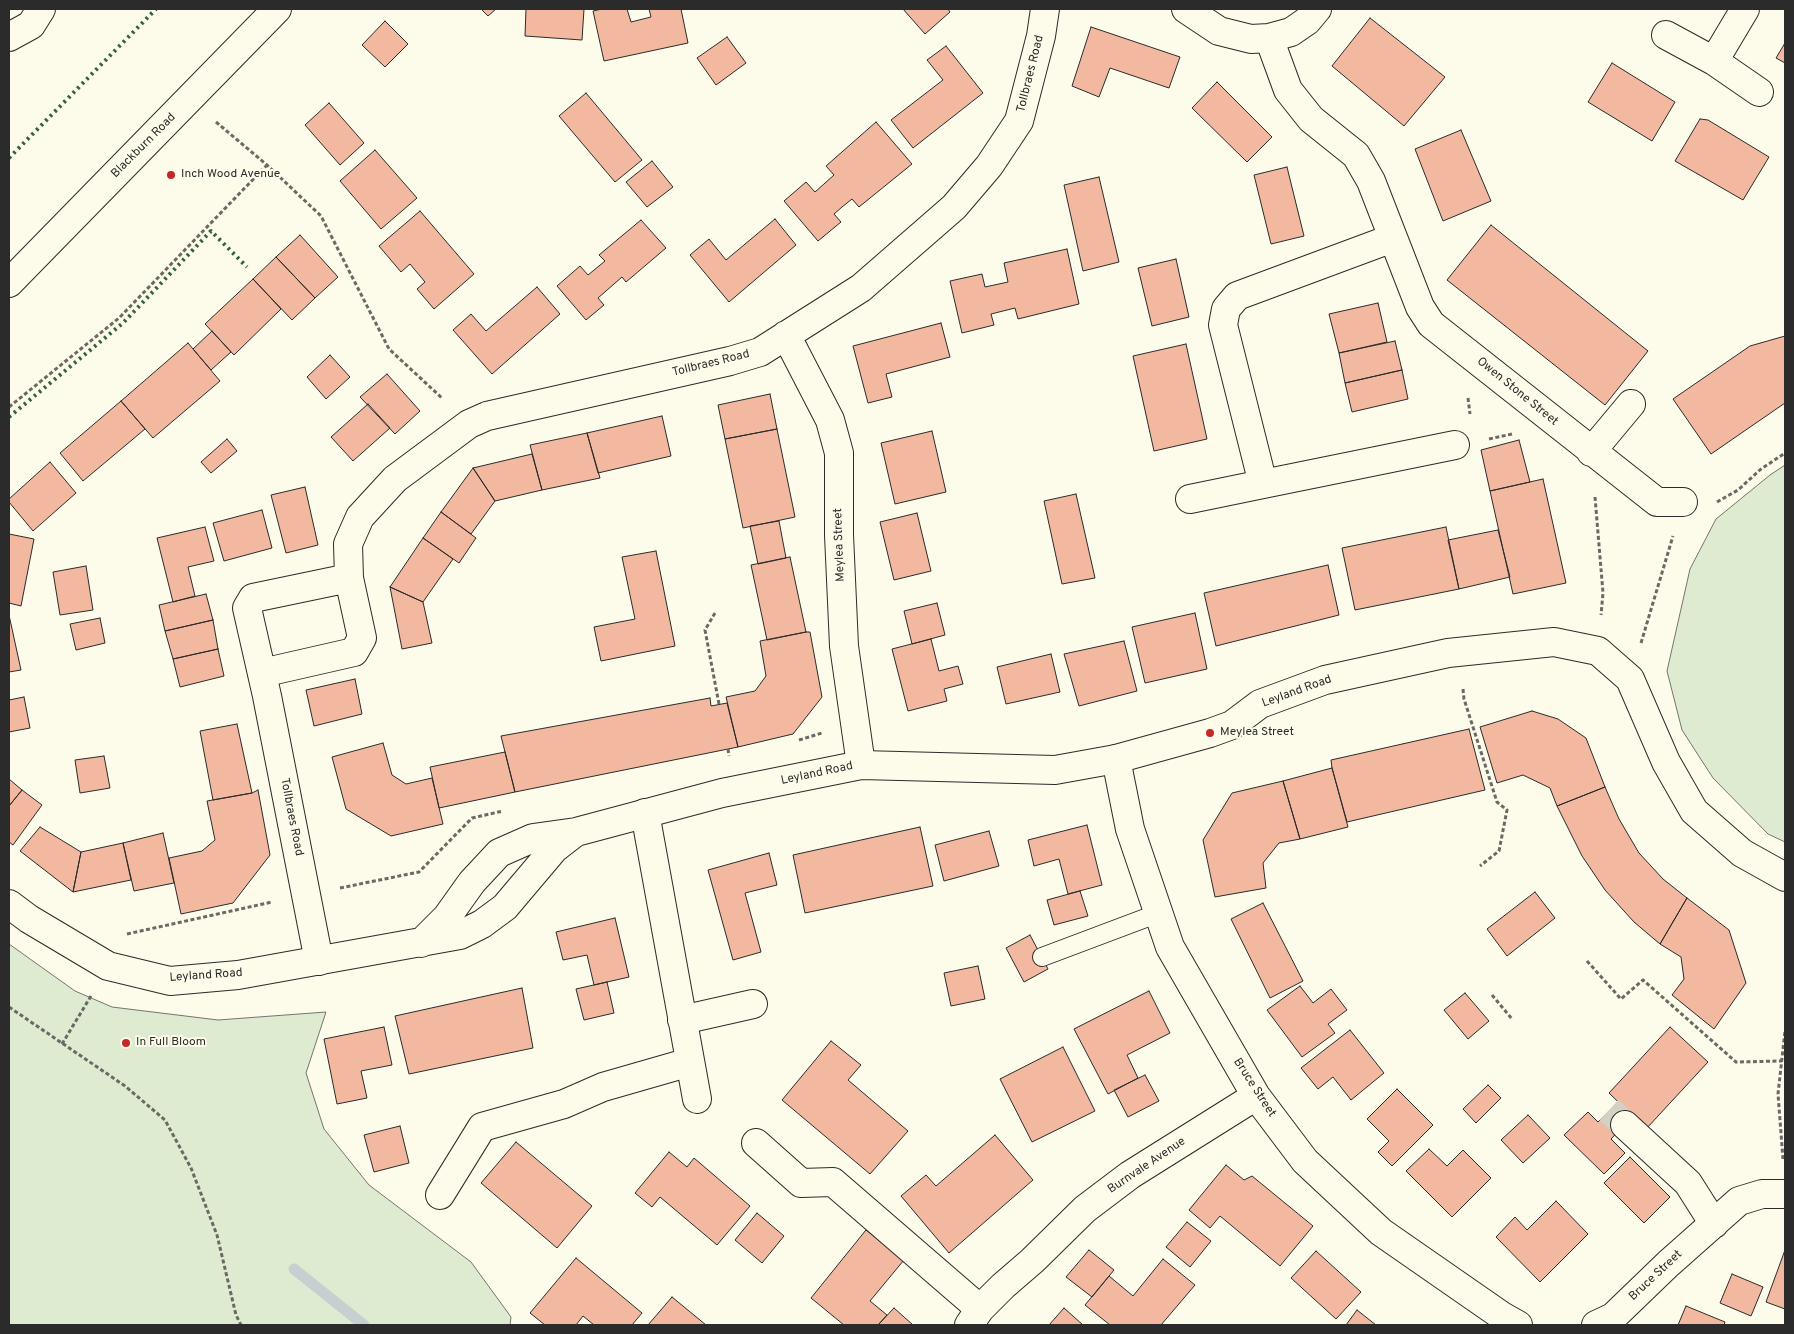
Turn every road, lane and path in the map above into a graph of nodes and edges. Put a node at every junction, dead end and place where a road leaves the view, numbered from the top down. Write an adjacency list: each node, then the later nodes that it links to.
1 (41, 9): 8 (street)
2 (277, 9): 12 (street, Blackburn Road)
3 (1045, 9): 16 (street, Tollbraes Road)
4 (1186, 9): 9 (street)
5 (1318, 9): 9 (street)
6 (1745, 9): 10 (street)
7 (1666, 35): 10 (street)
8 (9, 37)
9 (1269, 38): 14 (street, Owen Stone Street)
10 (1714, 61): 11 (street)
11 (1759, 92)
12 (190, 99): 13 (path); 15 (street, Blackburn Road)
13 (267, 165): 18 (path); 20 (path)
14 (1393, 238): 19 (street, Owen Stone Street); 24 (street)
15 (9, 283)
16 (786, 335): 20 (street, Tollbraes Road); 35 (street, Meylea Street)
17 (1632, 404): 22 (street)
18 (9, 407)
19 (1539, 410): 21 (path); 22 (street, Owen Stone Street)
20 (469, 424): 27 (street, Tollbraes Road)
21 (1455, 445): 24 (street)
22 (1591, 452): 26 (street, Owen Stone Street); 29 (path)
23 (1785, 453): 26 (path)
24 (1263, 484): 25 (street)
25 (1190, 499)
26 (1683, 502): 31 (path)
27 (349, 578): 30 (street, Tollbraes Road); 30 (street, Tollbraes Road)
28 (715, 613): 33 (path)
29 (1598, 651): 31 (street, Leyland Road); 34 (street, Leyland Road)
30 (262, 673): 45 (street, Tollbraes Road)
31 (1630, 679): 39 (street, Leyland Road)
32 (1463, 689): 38 (path)
33 (720, 704)
34 (1116, 759): 35 (street, Leyland Road); 41 (street, Bruce Street)
35 (861, 765): 36 (street, Leyland Road)
36 (645, 813): 37 (street, Leyland Road); 51 (street)
37 (576, 832): 42 (street, Leyland Road); 42 (street, Leyland Road)
38 (1480, 866)
39 (1785, 877)
40 (9, 904): 46 (street, Leyland Road)
41 (1159, 913): 43 (lane); 56 (street, Bruce Street)
42 (420, 943): 45 (street, Leyland Road)
43 (1042, 957)
44 (1587, 960): 54 (path)
45 (319, 961): 46 (street, Leyland Road)
46 (108, 966): 53 (path)
47 (1492, 995): 50 (path)
48 (753, 1004): 51 (street)
49 (9, 1007): 53 (path)
50 (1512, 1019)
51 (682, 1020): 55 (street)
52 (1785, 1031): 54 (path)
53 (62, 1044): 65 (path)
54 (1782, 1061): 60 (path)
55 (690, 1062): 57 (street); 62 (street)
56 (1256, 1096): 64 (street, Burnvale Avenue); 66 (street, Bruce Street)
57 (697, 1099)
58 (1625, 1125): 63 (street)
59 (756, 1143): 64 (street, Burnvale Avenue)
60 (1783, 1161)
61 (1785, 1194): 63 (street, Bruce Street)
62 (440, 1195)
63 (1714, 1224): 67 (street, Bruce Street)
64 (974, 1317)
65 (241, 1325)
66 (1518, 1325)
67 (1596, 1325)

